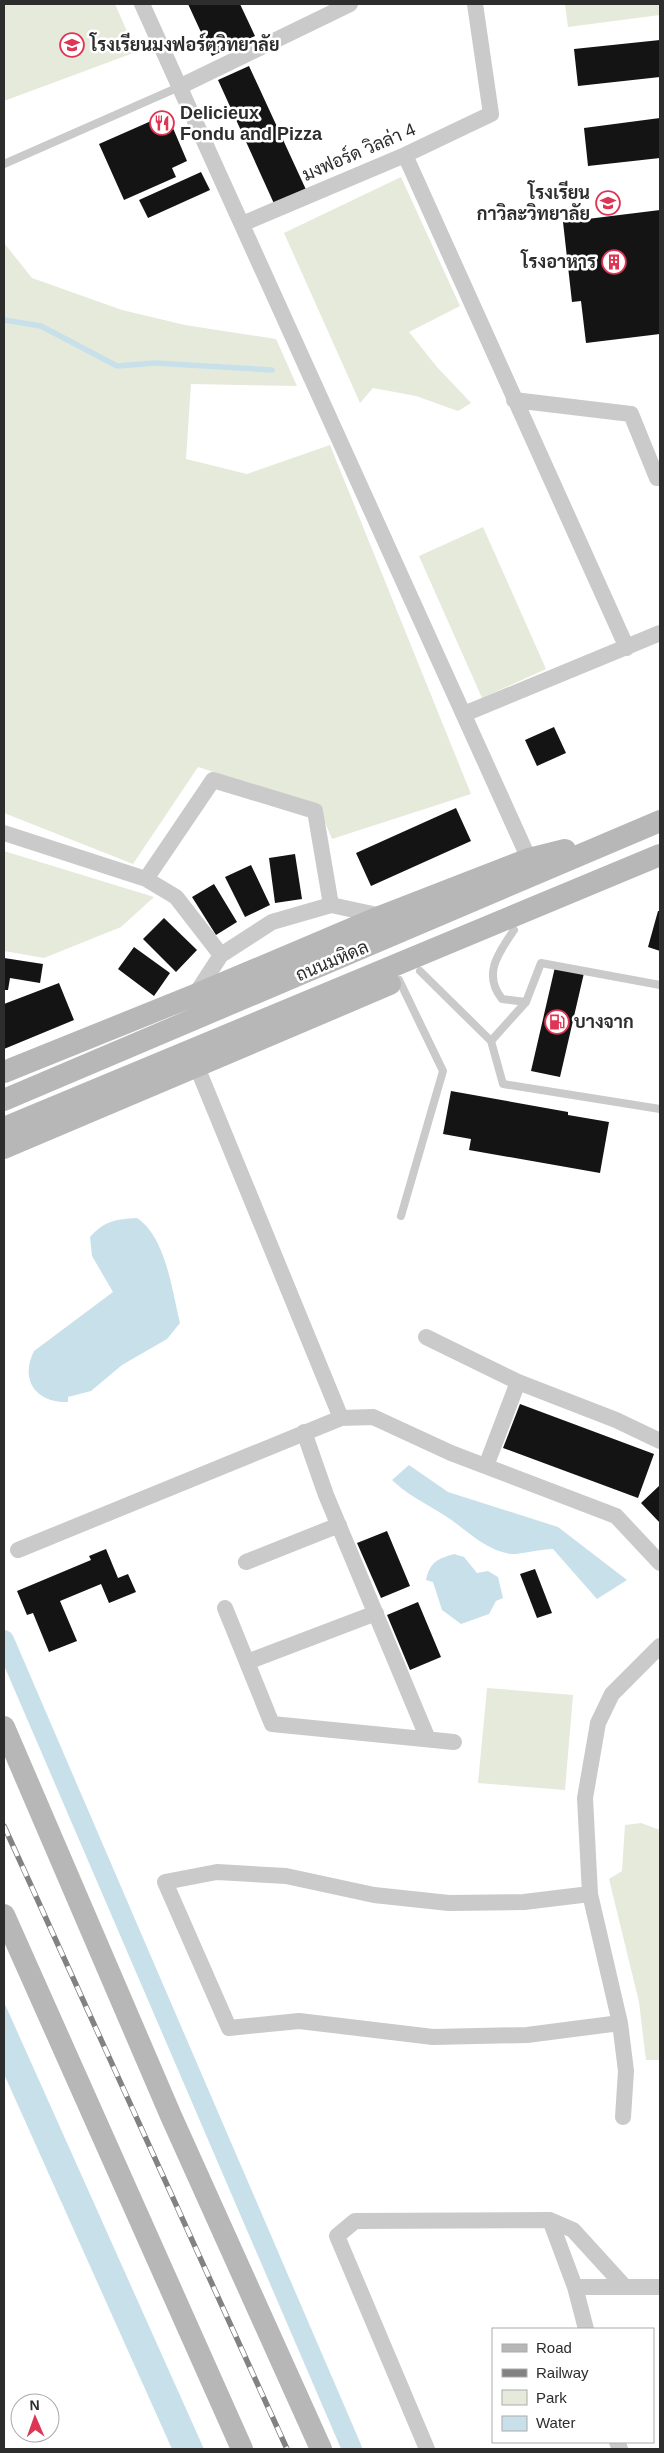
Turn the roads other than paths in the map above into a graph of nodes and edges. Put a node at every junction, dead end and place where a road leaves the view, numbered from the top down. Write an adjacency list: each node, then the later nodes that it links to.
1 (142, 4): 4 (street)
2 (350, 4): 4 (street)
3 (474, 4): 5 (street, มงฟอร์ด วิลล่า 4)
4 (179, 87): 6 (lane); 7 (street)
5 (405, 155): 7 (street, มงฟอร์ด วิลล่า 4); 8 (street)
6 (4, 164)
7 (242, 224): 12 (street)
8 (514, 400): 9 (street); 11 (street)
9 (660, 478)
10 (660, 633): 11 (street)
11 (628, 648): 12 (street)
12 (464, 714): 17 (street)
13 (660, 821): 15 (main road, ถนนมหิดล)
14 (4, 833): 19 (street)
15 (623, 837): 17 (main road); 32 (main road, ถนนมหิดล)
16 (660, 855): 18 (main road, ถนนมหิดล)
17 (529, 859): 21 (main road)
18 (627, 870): 22 (main road); 34 (main road, ถนนมหิดล)
19 (146, 879): 20 (street); 23 (street)
20 (330, 905): 21 (street); 23 (street)
21 (382, 916): 27 (main road)
22 (514, 930): 24 (main road); 28 (lane)
23 (221, 955): 27 (street)
24 (420, 971): 25 (main road); 29 (lane)
25 (399, 980): 30 (main road); 36 (lane)
26 (660, 985): 28 (lane)
27 (195, 995): 31 (main road)
28 (526, 1002): 29 (lane)
29 (491, 1041): 33 (lane)
30 (197, 1068): 35 (main road); 39 (street)
31 (4, 1072)
32 (4, 1100)
33 (660, 1109)
34 (4, 1128)
35 (4, 1148)
36 (401, 1216)
37 (426, 1337): 38 (street)
38 (518, 1382): 41 (street); 42 (street)
39 (341, 1418): 40 (street); 42 (street)
40 (304, 1432): 43 (street); 44 (street)
41 (660, 1441)
42 (486, 1466): 46 (street)
43 (340, 1526): 45 (street); 48 (street)
44 (18, 1550)
45 (246, 1562)
46 (660, 1563)
47 (225, 1608): 50 (street)
48 (376, 1613): 50 (street); 52 (street)
49 (660, 1646): 54 (street)
50 (247, 1662): 52 (street)
51 (4, 1727): 64 (main road)
52 (428, 1739): 53 (street)
53 (454, 1742)
54 (590, 1894): 56 (street); 56 (street)
55 (4, 1915): 63 (main road)
56 (620, 2022): 57 (street)
57 (623, 2117)
58 (550, 2220): 59 (street); 60 (street); 65 (street)
59 (624, 2286): 60 (street); 61 (street)
60 (575, 2287): 62 (street)
61 (660, 2287)
62 (586, 2328)
63 (242, 2449)
64 (321, 2449)
65 (427, 2449)

